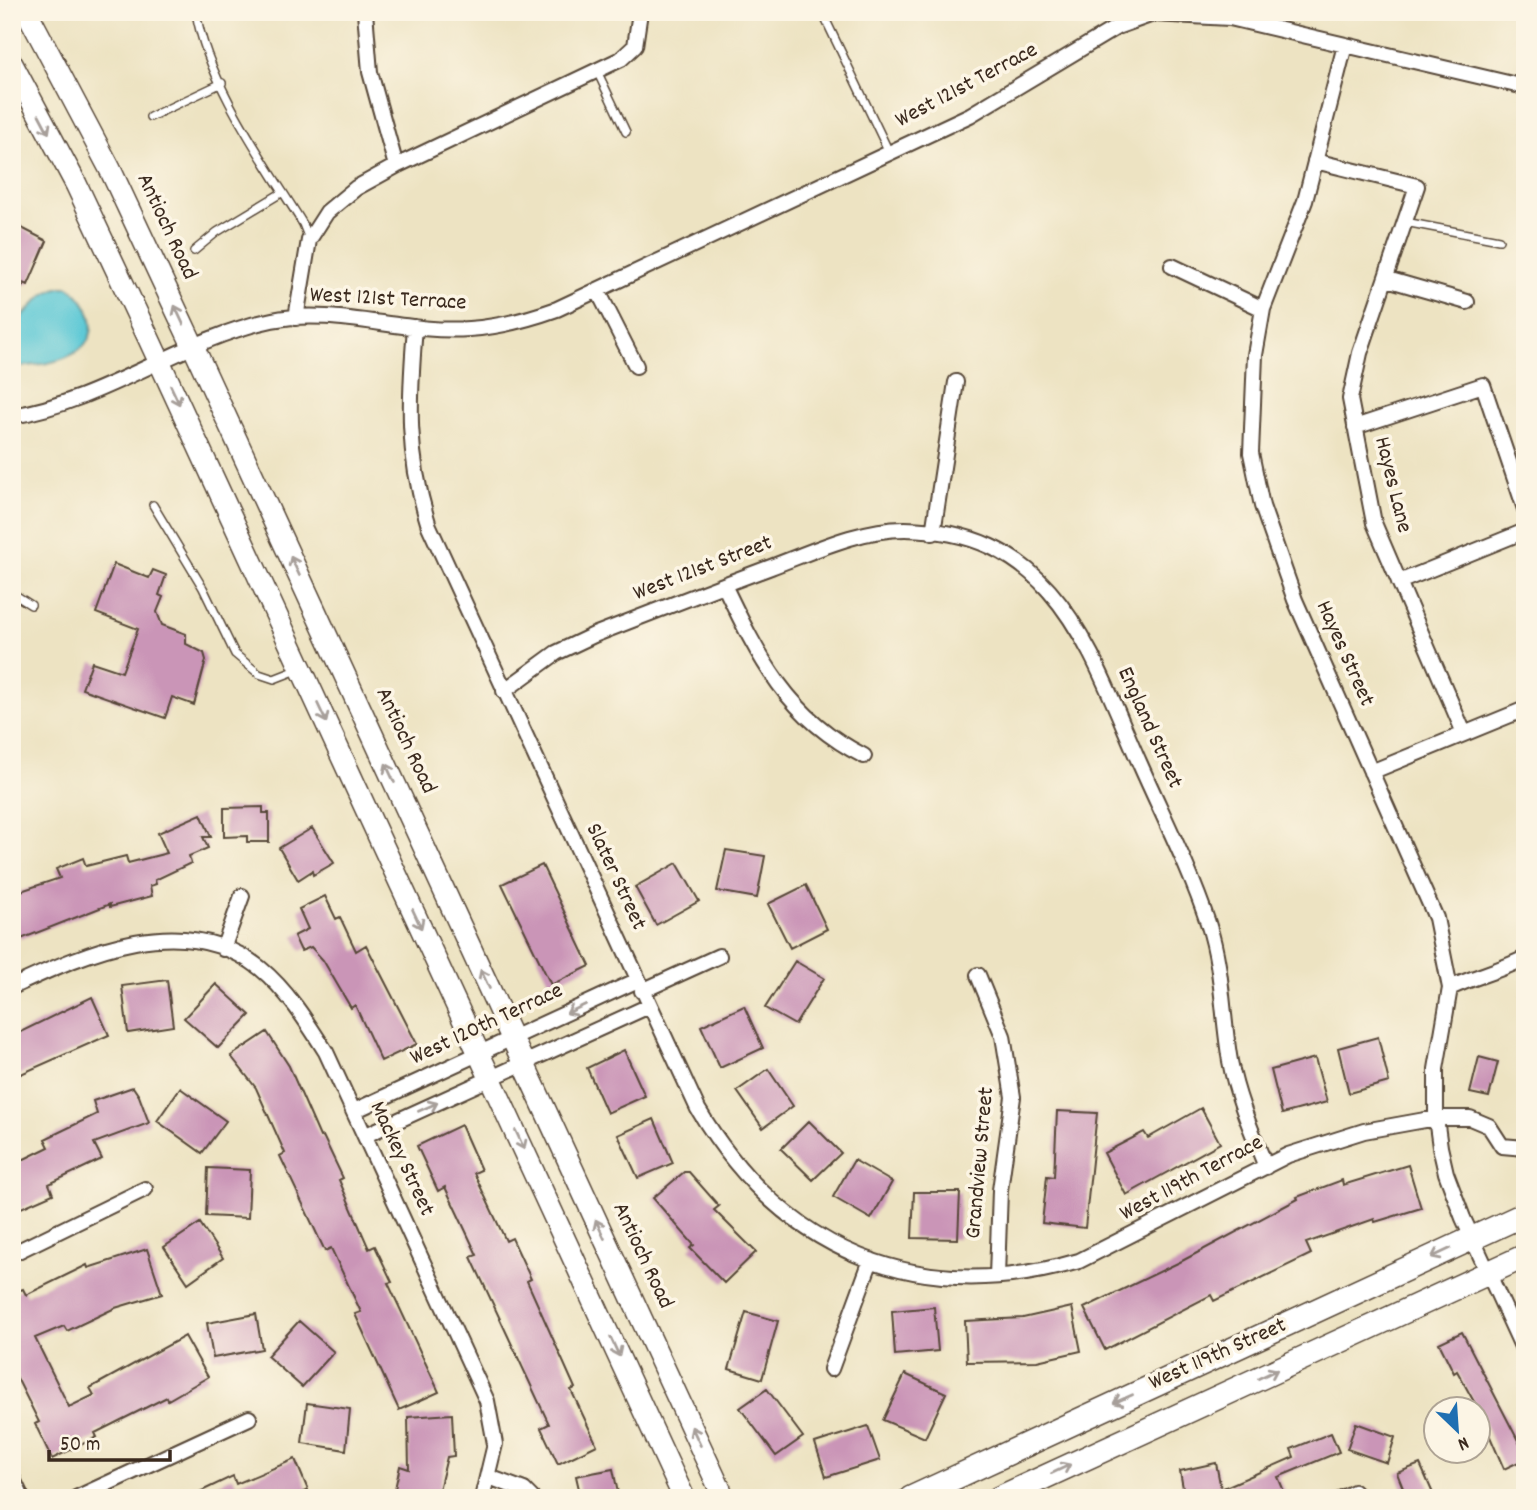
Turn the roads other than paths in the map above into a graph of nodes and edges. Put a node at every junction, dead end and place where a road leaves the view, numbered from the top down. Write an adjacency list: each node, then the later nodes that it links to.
1 (27, 12): 28 (main road, Antioch Road, one-way to 1)
2 (196, 12): 9 (lane)
3 (365, 12): 15 (street)
4 (640, 12): 8 (street, West 121st Terrace)
5 (822, 12): 13 (lane, West 121st Terrace)
6 (1345, 45): 10 (street, West 121st Terrace); 13 (street, West 121st Terrace); 14 (street, Hayes Street)
7 (12, 64): 29 (main road, one-way to 29)
8 (597, 70): 12 (lane); 15 (street, West 121st Terrace)
9 (222, 83): 11 (lane); 16 (lane)
10 (1525, 87)
11 (150, 117)
12 (625, 132)
13 (890, 153): 23 (street, West 121st Terrace)
14 (1315, 160): 17 (street, Hayes Lane); 25 (street, Hayes Street)
15 (396, 166): 18 (street, West 121st Terrace)
16 (284, 192): 18 (lane); 20 (lane)
17 (1405, 222): 19 (lane); 22 (street, Hayes Lane)
18 (309, 240): 26 (street, West 121st Terrace)
19 (1499, 240)
20 (194, 251)
21 (1172, 266): 25 (street)
22 (1387, 279): 24 (street); 33 (street, Hayes Lane)
23 (598, 291): 27 (street, West 121st Terrace); 30 (street)
24 (1467, 302)
25 (1263, 309): 47 (street, Hayes Street)
26 (296, 318): 27 (street, West 121st Terrace); 28 (street, West 121st Terrace)
27 (415, 327): 43 (street, Slater Street)
28 (194, 348): 29 (street, West 121st Terrace); 57 (main road, Antioch Road, one-way to 28)
29 (160, 363): 32 (street, West 121st Terrace); 42 (main road, one-way to 42)
30 (636, 366)
31 (956, 382): 37 (street)
32 (12, 416)
33 (1355, 427): 35 (street); 38 (street, Hayes Lane)
34 (153, 505): 42 (lane)
35 (1525, 509)
36 (1525, 531): 38 (street)
37 (933, 533): 39 (street, West 121st Street); 65 (street, England Street)
38 (1399, 582): 45 (street, Hayes Lane)
39 (724, 585): 43 (street, West 121st Street); 46 (street)
40 (12, 593): 41 (lane)
41 (31, 605)
42 (301, 668): 58 (main road, one-way to 58)
43 (504, 691): 53 (street, Slater Street)
44 (1525, 709): 45 (street)
45 (1464, 733): 47 (street)
46 (864, 756)
47 (1371, 772): 55 (street, Hayes Street)
48 (242, 896): 49 (street)
49 (223, 949): 54 (street); 61 (street, Mackey Street)
50 (719, 956): 53 (street, West 120th Terrace)
51 (1525, 958): 55 (street)
52 (978, 975): 73 (street, Grandview Street)
53 (640, 986): 56 (street, Slater Street); 57 (street, West 120th Terrace, one-way to 57)
54 (12, 987)
55 (1450, 988): 62 (street, Hayes Street)
56 (649, 1006): 59 (street); 71 (street, Slater Street)
57 (512, 1038): 58 (street, West 120th Terrace); 59 (main road, Antioch Road)
58 (480, 1053): 60 (main road); 61 (street, West 120th Terrace)
59 (524, 1063): 60 (street); 84 (main road, Antioch Road, one-way to 59)
60 (491, 1079): 63 (street, one-way to 60); 83 (main road, one-way to 83)
61 (354, 1111): 63 (street, Mackey Street)
62 (1436, 1118): 64 (street, West 119th Terrace); 65 (street, West 119th Terrace); 68 (street, Hayes Street)
63 (366, 1135): 78 (street, Mackey Street)
64 (1525, 1148)
65 (1266, 1167): 73 (street, West 119th Terrace)
66 (145, 1189): 69 (street)
67 (1525, 1214): 68 (main road, West 119th Street)
68 (1472, 1238): 72 (street, Hayes Street); 85 (main road, West 119th Street, one-way to 85)
69 (12, 1254)
70 (1525, 1256): 72 (main road, West 119th Street)
71 (871, 1260): 73 (street, West 119th Terrace); 75 (street)
72 (1487, 1273): 74 (street, Hayes Street); 86 (main road, West 119th Street, one-way to 72)
73 (997, 1276)
74 (1525, 1353)
75 (831, 1369)
76 (249, 1418): 80 (street)
77 (12, 1477): 79 (street)
78 (489, 1477): 81 (street); 82 (street)
79 (22, 1498)
80 (76, 1498)
81 (482, 1498)
82 (532, 1498)
83 (684, 1498)
84 (724, 1498)
85 (911, 1498)
86 (999, 1498)

